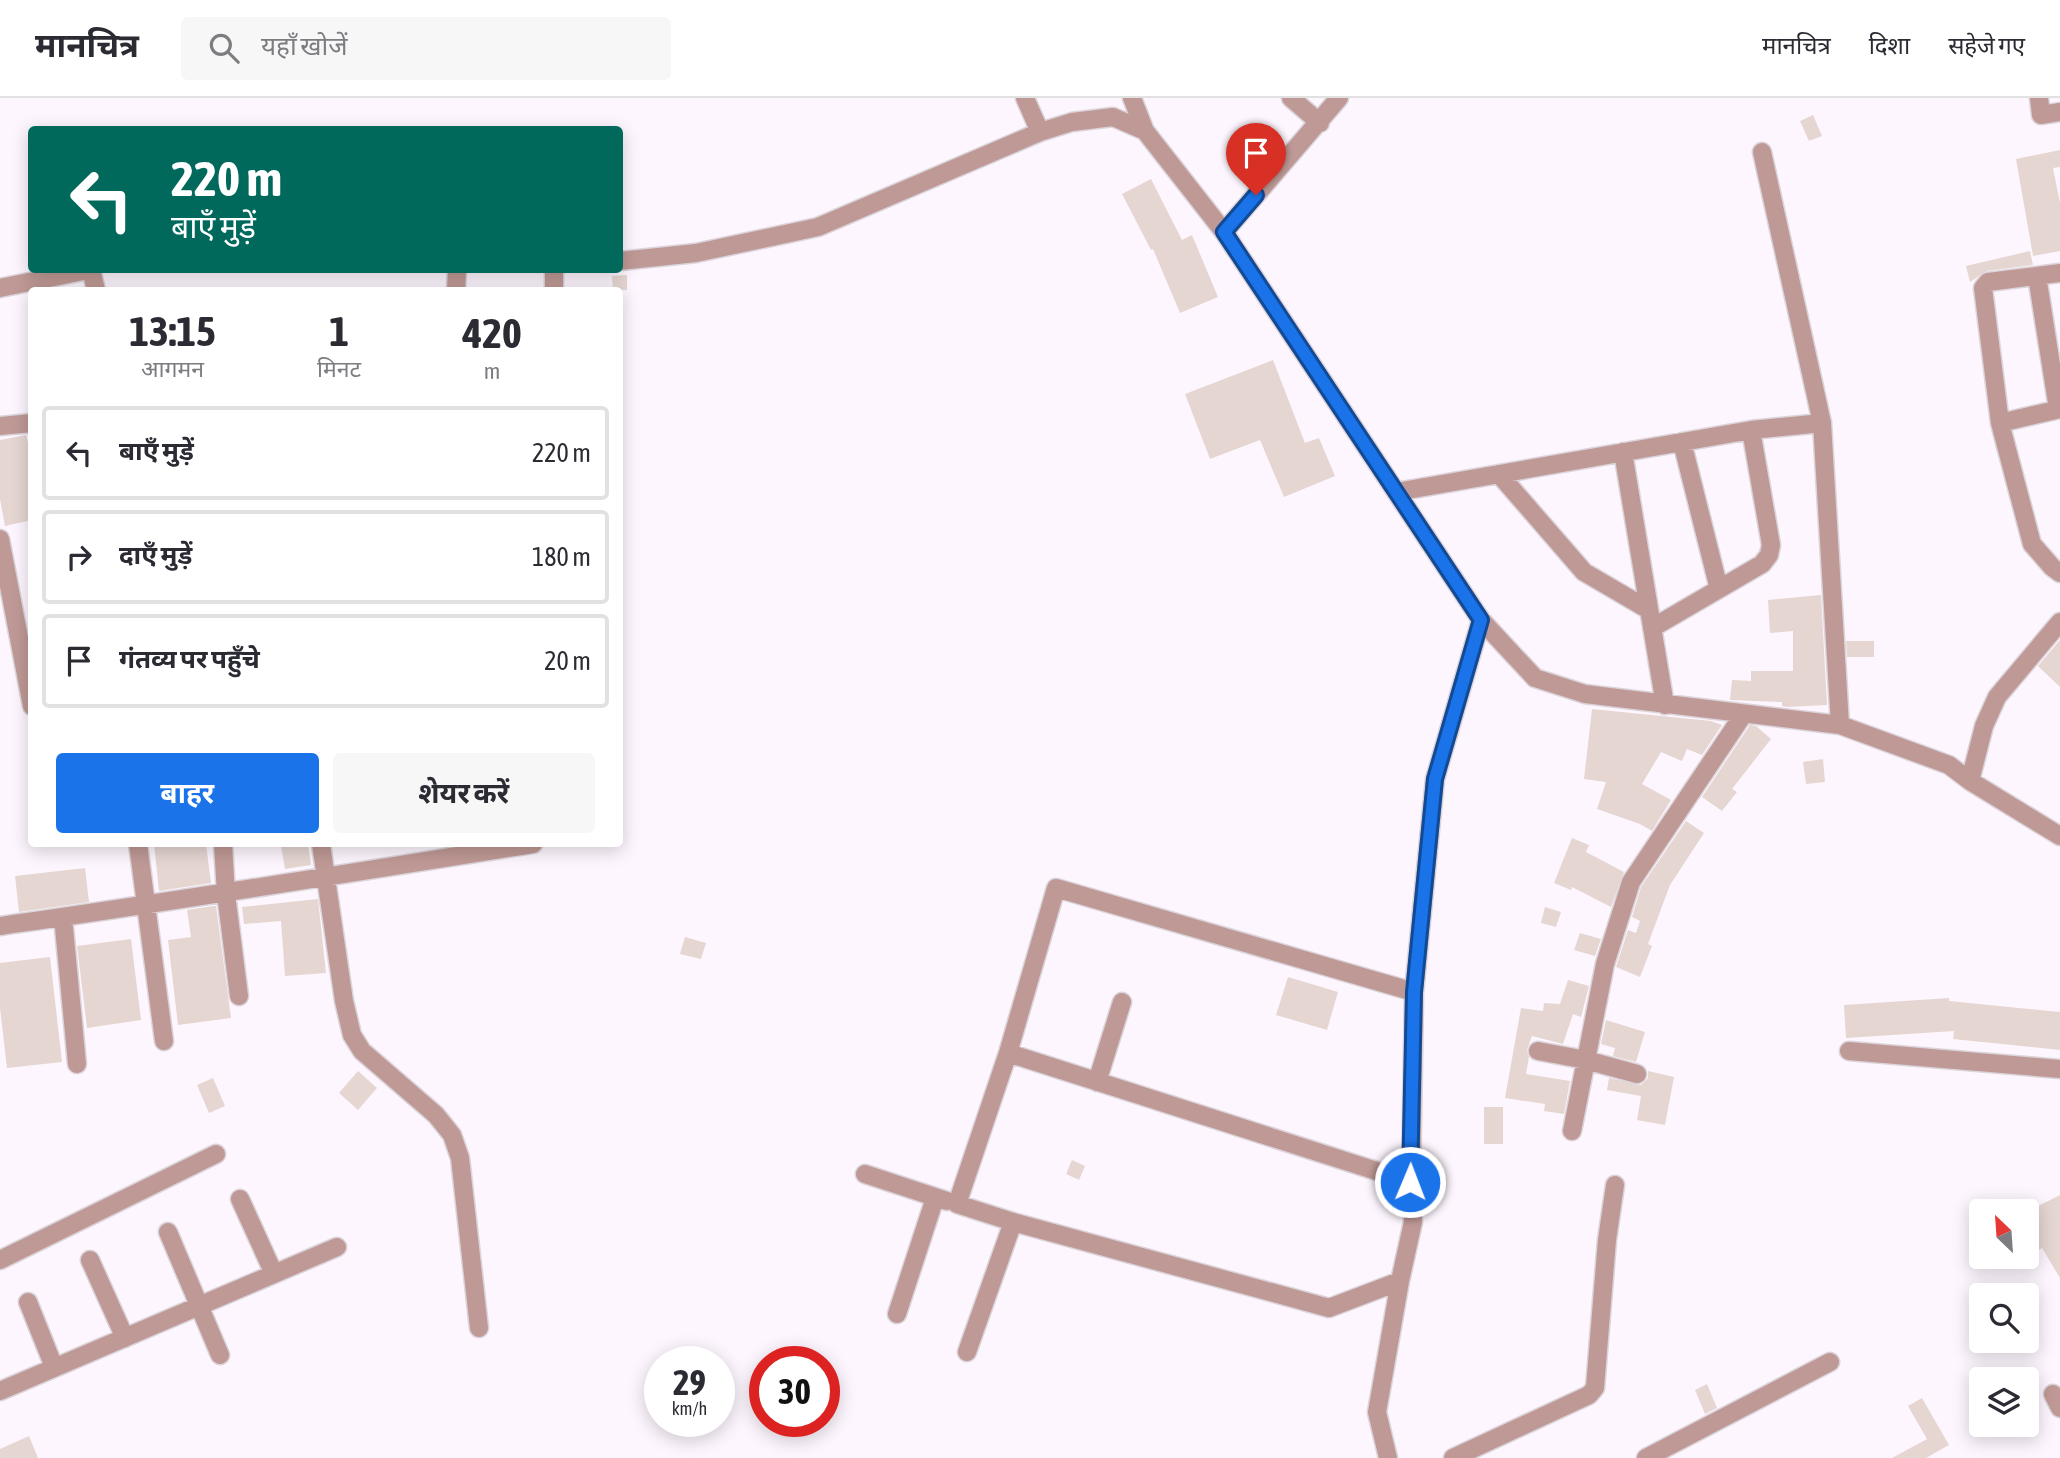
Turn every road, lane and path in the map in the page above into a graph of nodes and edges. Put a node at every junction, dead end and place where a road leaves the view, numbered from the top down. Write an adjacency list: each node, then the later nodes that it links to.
1 (1026, 98): 9 (street)
2 (1132, 98): 8 (street)
3 (1291, 98): 7 (street)
4 (1339, 98): 7 (street)
5 (2039, 98): 6 (street)
6 (2060, 112)
7 (1320, 123): 11 (street)
8 (1145, 131): 9 (street); 11 (street)
9 (1040, 132): 12 (street)
10 (1762, 152): 20 (street)
11 (1224, 232): 27 (street)
12 (623, 261)
13 (81, 273): 16 (street)
14 (2060, 273): 15 (street)
15 (2037, 276): 18 (street); 21 (street)
16 (46, 284): 17 (street)
17 (0, 288)
18 (2059, 409): 21 (street)
19 (28, 422): 22 (street)
20 (1822, 422): 23 (street); 37 (street)
21 (2000, 423): 29 (street)
22 (0, 426)
23 (1751, 430): 24 (street); 30 (street)
24 (1682, 442): 25 (street); 30 (street)
25 (1623, 452): 26 (street); 31 (street)
26 (1499, 474): 27 (street); 31 (street)
27 (1396, 492): 32 (street)
28 (0, 539): 34 (street)
29 (2060, 573)
30 (1719, 589): 31 (street)
31 (1651, 619): 35 (street)
32 (1481, 620): 35 (street); 49 (street)
33 (2060, 622): 38 (street)
34 (28, 685)
35 (1665, 705): 36 (street)
36 (1743, 715): 37 (street); 56 (street)
37 (1840, 725): 38 (street)
38 (1970, 781): 39 (street)
39 (2060, 836)
40 (138, 847): 46 (street)
41 (223, 847): 45 (street)
42 (321, 847): 44 (street)
43 (514, 847): 44 (street)
44 (326, 877): 45 (street); 79 (street)
45 (226, 894): 46 (street); 50 (street)
46 (146, 903): 47 (street); 52 (street)
47 (63, 917): 48 (street); 57 (street)
48 (0, 926)
49 (1414, 992): 55 (street); 64 (street)
50 (239, 996)
51 (1122, 1002): 60 (street)
52 (164, 1041)
53 (1538, 1051): 56 (street)
54 (1849, 1051): 58 (street)
55 (1008, 1053): 60 (street); 68 (street)
56 (1586, 1060): 59 (street); 61 (street)
57 (77, 1064)
58 (2060, 1069)
59 (1637, 1074)
60 (1097, 1082): 64 (street)
61 (1572, 1131)
62 (216, 1154): 72 (street)
63 (865, 1174): 66 (street)
64 (1410, 1182): 75 (street)
65 (1615, 1185): 87 (street)
66 (935, 1198): 68 (street); 78 (street)
67 (240, 1199): 74 (street)
68 (957, 1203): 69 (street)
69 (1013, 1222): 75 (street); 81 (street)
70 (168, 1232): 77 (street)
71 (337, 1247): 74 (street)
72 (0, 1260)
73 (90, 1261): 80 (street)
74 (274, 1274): 77 (street)
75 (1399, 1280): 86 (street)
76 (28, 1302): 84 (street)
77 (199, 1305): 80 (street); 82 (street)
78 (897, 1314)
79 (480, 1328)
80 (125, 1338): 84 (street)
81 (967, 1352)
82 (220, 1355)
83 (1830, 1362): 88 (street)
84 (54, 1367): 85 (street)
85 (0, 1391)
86 (1388, 1458)
87 (1453, 1458)
88 (1646, 1458)

